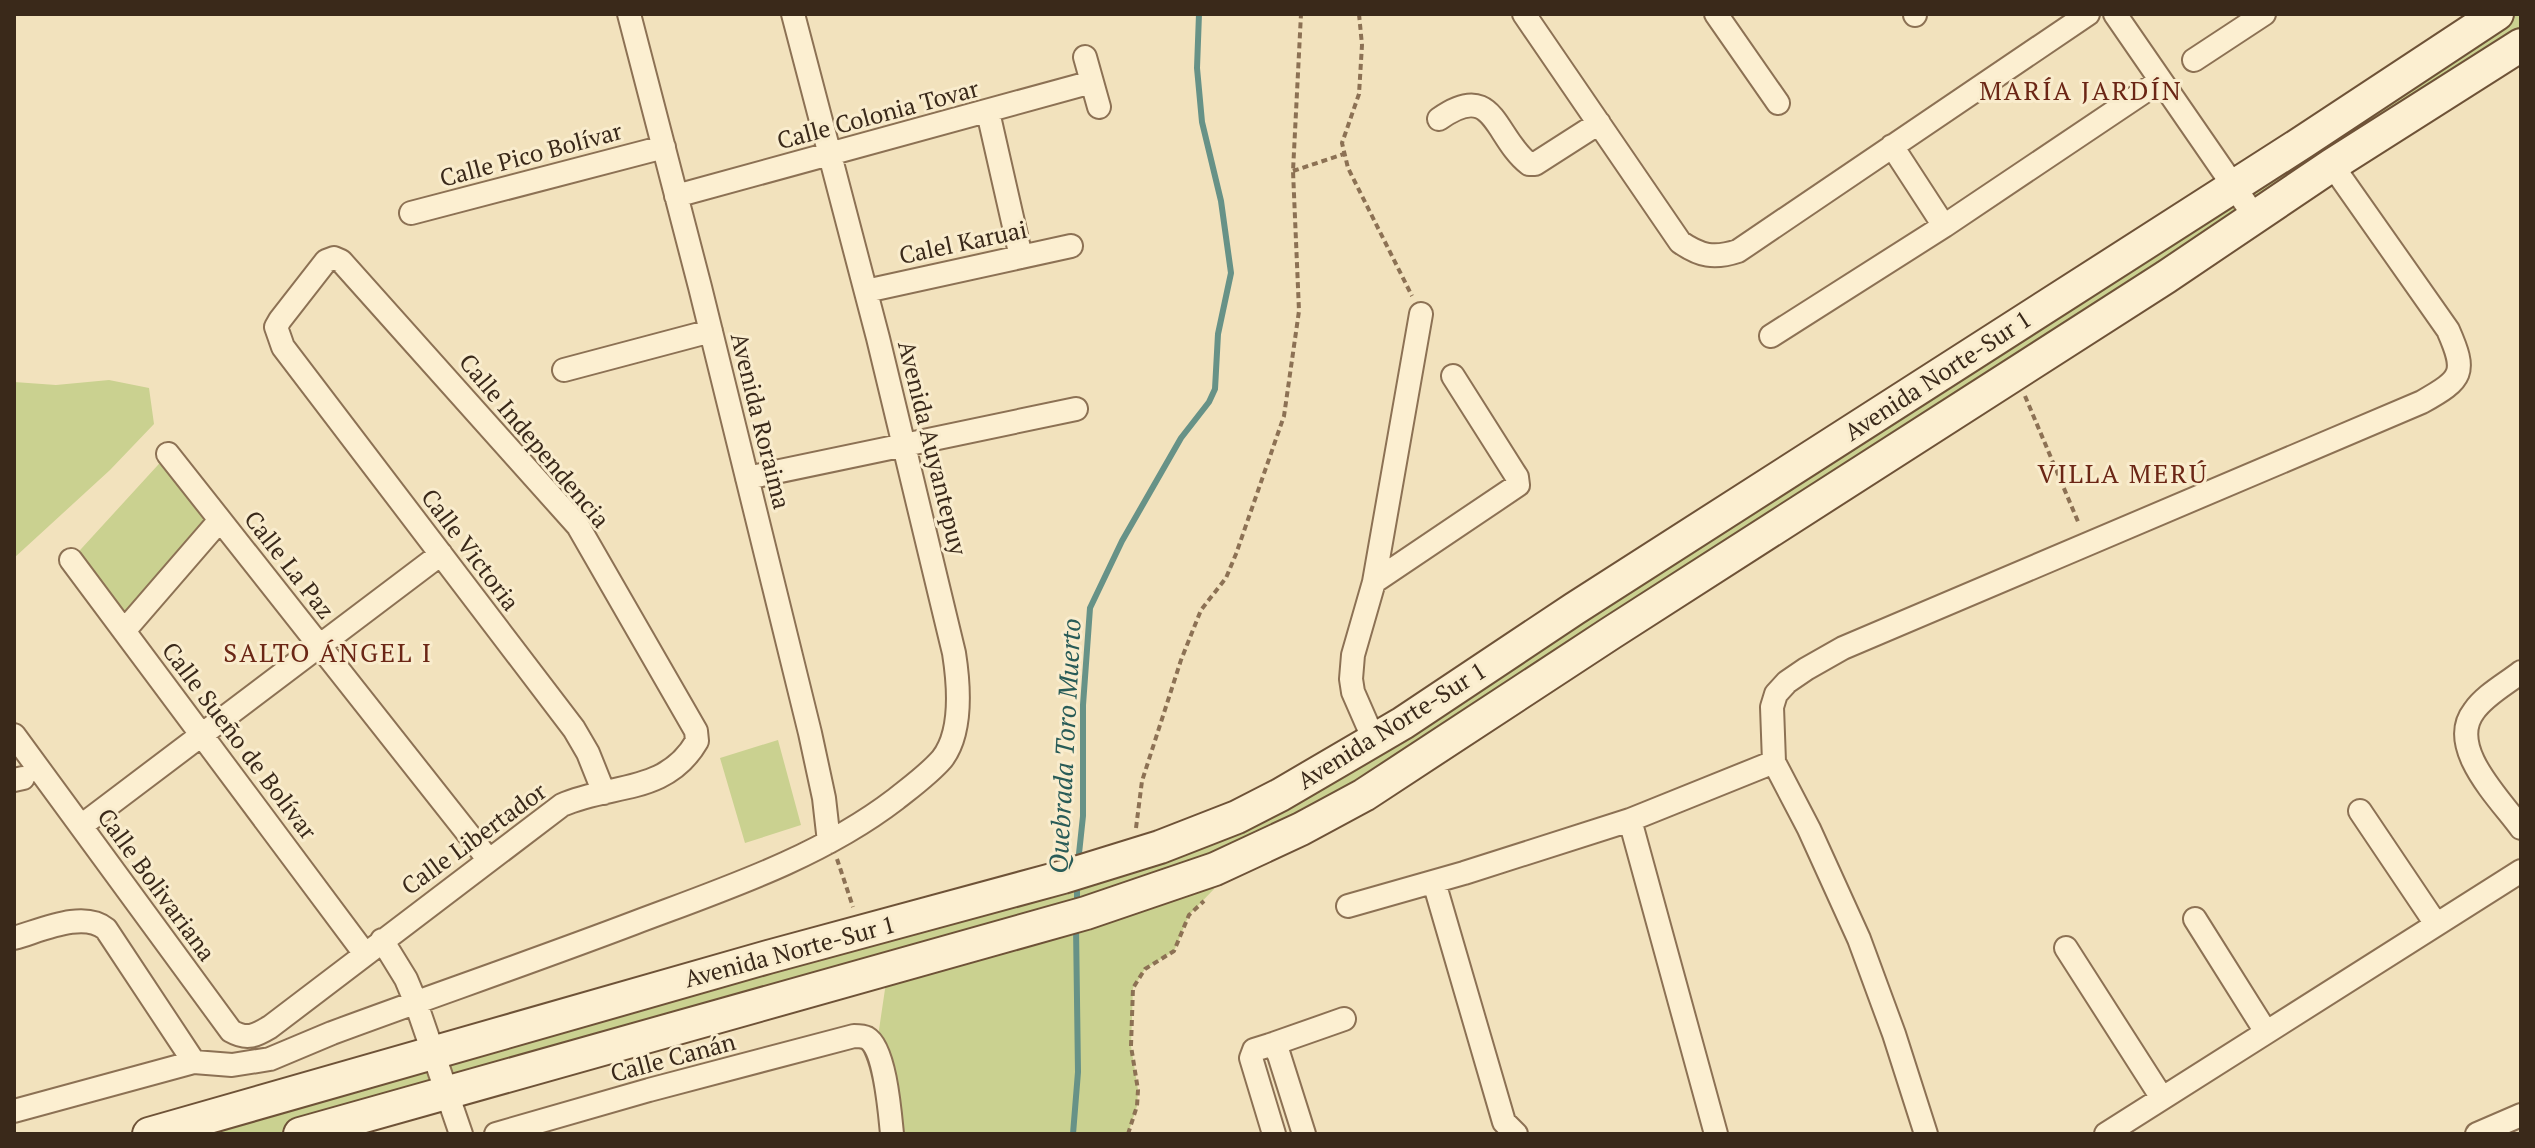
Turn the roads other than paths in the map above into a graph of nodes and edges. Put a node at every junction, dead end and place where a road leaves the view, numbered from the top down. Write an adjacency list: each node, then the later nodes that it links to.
1 (629, 14): 20 (street, Avenida Roraima)
2 (793, 14): 21 (street, Avenida Auyantepuy)
3 (1524, 14): 18 (street)
4 (1716, 14): 14 (street)
5 (2088, 14): 19 (street)
6 (2115, 14): 12 (street)
7 (2264, 14): 11 (street)
8 (2497, 14): 23 (main road, Avenida Norte-Sur 1)
9 (2521, 45): 22 (main road, Avenida Norte-Sur 1)
10 (1085, 57): 13 (street)
11 (2194, 60)
12 (2160, 81): 23 (street); 27 (street)
13 (1092, 82): 15 (street); 16 (street, Calle Colonia Tovar)
14 (1778, 103)
15 (1099, 107)
16 (988, 112): 21 (street, Calle Colonia Tovar); 29 (street)
17 (1439, 119): 18 (street)
18 (1599, 123): 19 (street)
19 (1892, 146): 27 (street)
20 (664, 147): 24 (street, Avenida Roraima); 25 (street, Calle Pico Bolívar)
21 (830, 156): 24 (street, Calle Colonia Tovar); 30 (street, Avenida Auyantepuy)
22 (2332, 165): 26 (main road, Avenida Norte-Sur 1); 52 (street)
23 (2232, 187): 26 (street); 51 (main road, Avenida Norte-Sur 1)
24 (676, 196): 32 (street, Avenida Roraima)
25 (411, 213)
26 (2255, 217): 75 (main road, Avenida Norte-Sur 1)
27 (1944, 226): 33 (street)
28 (1071, 246): 29 (street, Calel Karuai)
29 (1021, 257): 30 (street, Calel Karuai)
30 (866, 291): 38 (street, Avenida Auyantepuy)
31 (1421, 314): 44 (street)
32 (711, 331): 35 (street); 40 (street, Avenida Roraima)
33 (1771, 336)
34 (283, 347): 42 (street, Calle Victoria); 48 (street, Calle Independencia)
35 (564, 370)
36 (1453, 376): 44 (street)
37 (1076, 409): 38 (street)
38 (904, 444): 40 (street); 58 (street, Avenida Auyantepuy)
39 (168, 454): 41 (street, Calle La Paz)
40 (747, 478): 58 (street, Avenida Roraima)
41 (220, 520): 45 (street); 46 (street, Calle La Paz)
42 (441, 554): 46 (street); 53 (street, Calle Victoria)
43 (71, 560): 45 (street, Calle Sueño de Bolívar)
44 (1374, 582): 51 (street)
45 (124, 631): 50 (street, Calle Sueño de Bolívar)
46 (320, 646): 50 (street); 59 (street, Calle La Paz)
47 (2521, 672): 57 (street)
48 (685, 714): 53 (street, Calle Libertador)
49 (14, 735): 56 (street, Calle Bolivariana)
50 (202, 735): 56 (street); 66 (street, Calle Sueño de Bolívar)
51 (1374, 740): 73 (main road, Avenida Norte-Sur 1)
52 (1774, 762): 55 (street); 88 (street)
53 (604, 793): 59 (street, Calle Libertador)
54 (2360, 811): 64 (street)
55 (1630, 820): 61 (street); 87 (street)
56 (81, 826): 70 (street, Calle Bolivariana)
57 (2521, 828)
58 (829, 842): 68 (street, Avenida Auyantepuy)
59 (488, 859): 66 (street, Calle Libertador)
60 (2521, 871): 64 (street)
61 (1434, 882): 62 (street); 79 (street)
62 (1348, 906)
63 (2195, 919): 71 (street)
64 (2436, 924): 71 (street)
65 (14, 938): 74 (street)
66 (374, 947): 68 (street, Calle Sueño de Bolívar); 70 (street, Calle Libertador)
67 (2066, 948): 76 (street)
68 (416, 1003): 73 (street, Calle Sueño de Bolívar); 74 (street, Avenida Auyantepuy)
69 (1344, 1019): 72 (street)
70 (270, 1027)
71 (2266, 1032): 76 (street)
72 (1270, 1045): 85 (street); 86 (street)
73 (433, 1053): 75 (street, Calle Sueño de Bolívar); 80 (main road, Avenida Norte-Sur 1)
74 (194, 1062): 77 (street, Avenida Auyantepuy)
75 (446, 1092): 81 (main road, Avenida Norte-Sur 1); 82 (street, Calle Sueño de Bolívar)
76 (2162, 1098): 89 (street)
77 (14, 1111)
78 (2521, 1115): 90 (street)
79 (1506, 1130)
80 (149, 1134)
81 (300, 1134)
82 (461, 1134)
83 (496, 1134): 84 (street, Calle Canán)
84 (892, 1134)
85 (1274, 1134)
86 (1304, 1134)
87 (1716, 1134)
88 (1926, 1134)
89 (2106, 1134)
90 (2477, 1134)

